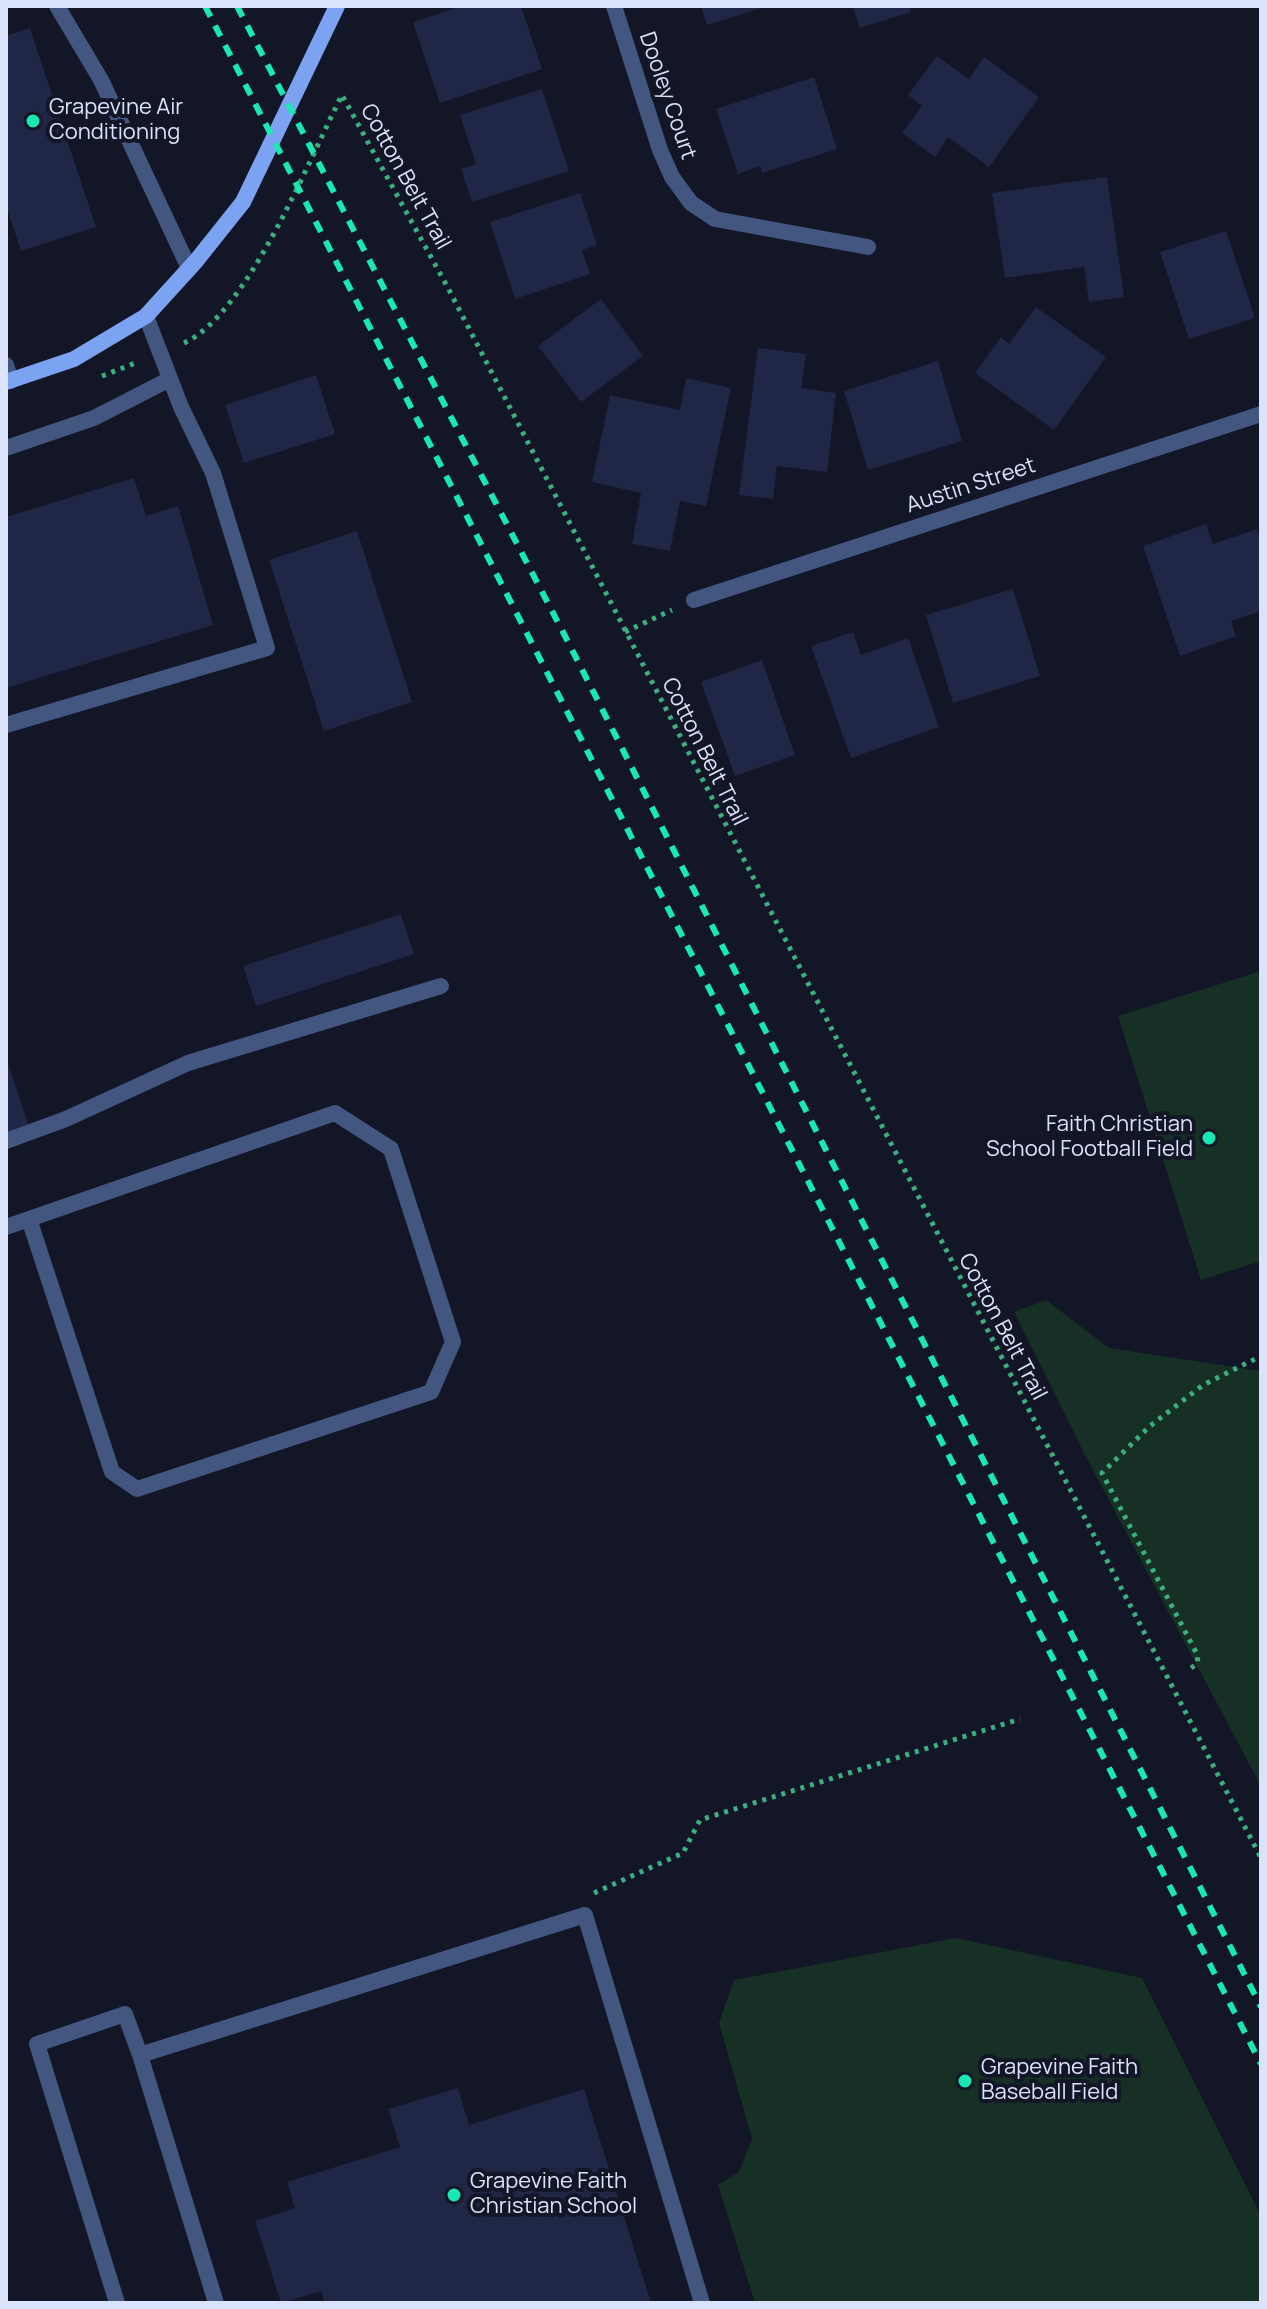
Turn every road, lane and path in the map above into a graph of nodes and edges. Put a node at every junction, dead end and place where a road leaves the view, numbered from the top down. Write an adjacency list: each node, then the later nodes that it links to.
1 (57, 6): 5 (street)
2 (337, 6): 5 (street)
3 (614, 6): 4 (street, Dooley Court)
4 (868, 247)
5 (189, 268): 6 (street)
6 (146, 316): 7 (street); 8 (street)
7 (161, 354): 9 (street); 10 (path, Cotton Belt Trail); 14 (path, Cotton Belt Trail)
8 (8, 376)
9 (170, 379): 12 (street); 15 (street)
10 (90, 380)
11 (1261, 414): 13 (street, Austin Street)
12 (6, 448)
13 (694, 600): 14 (path)
14 (625, 632): 23 (path, Cotton Belt Trail)
15 (6, 725)
16 (441, 986): 17 (street)
17 (6, 1141)
18 (29, 1219): 18 (street); 19 (street)
19 (6, 1227)
20 (1261, 1356): 21 (path)
21 (1191, 1668)
22 (1020, 1719): 24 (path)
23 (1261, 1858)
24 (585, 1915): 25 (street); 28 (street)
25 (140, 2055): 26 (street); 27 (street)
26 (117, 2303)
27 (216, 2303)
28 (702, 2303)

